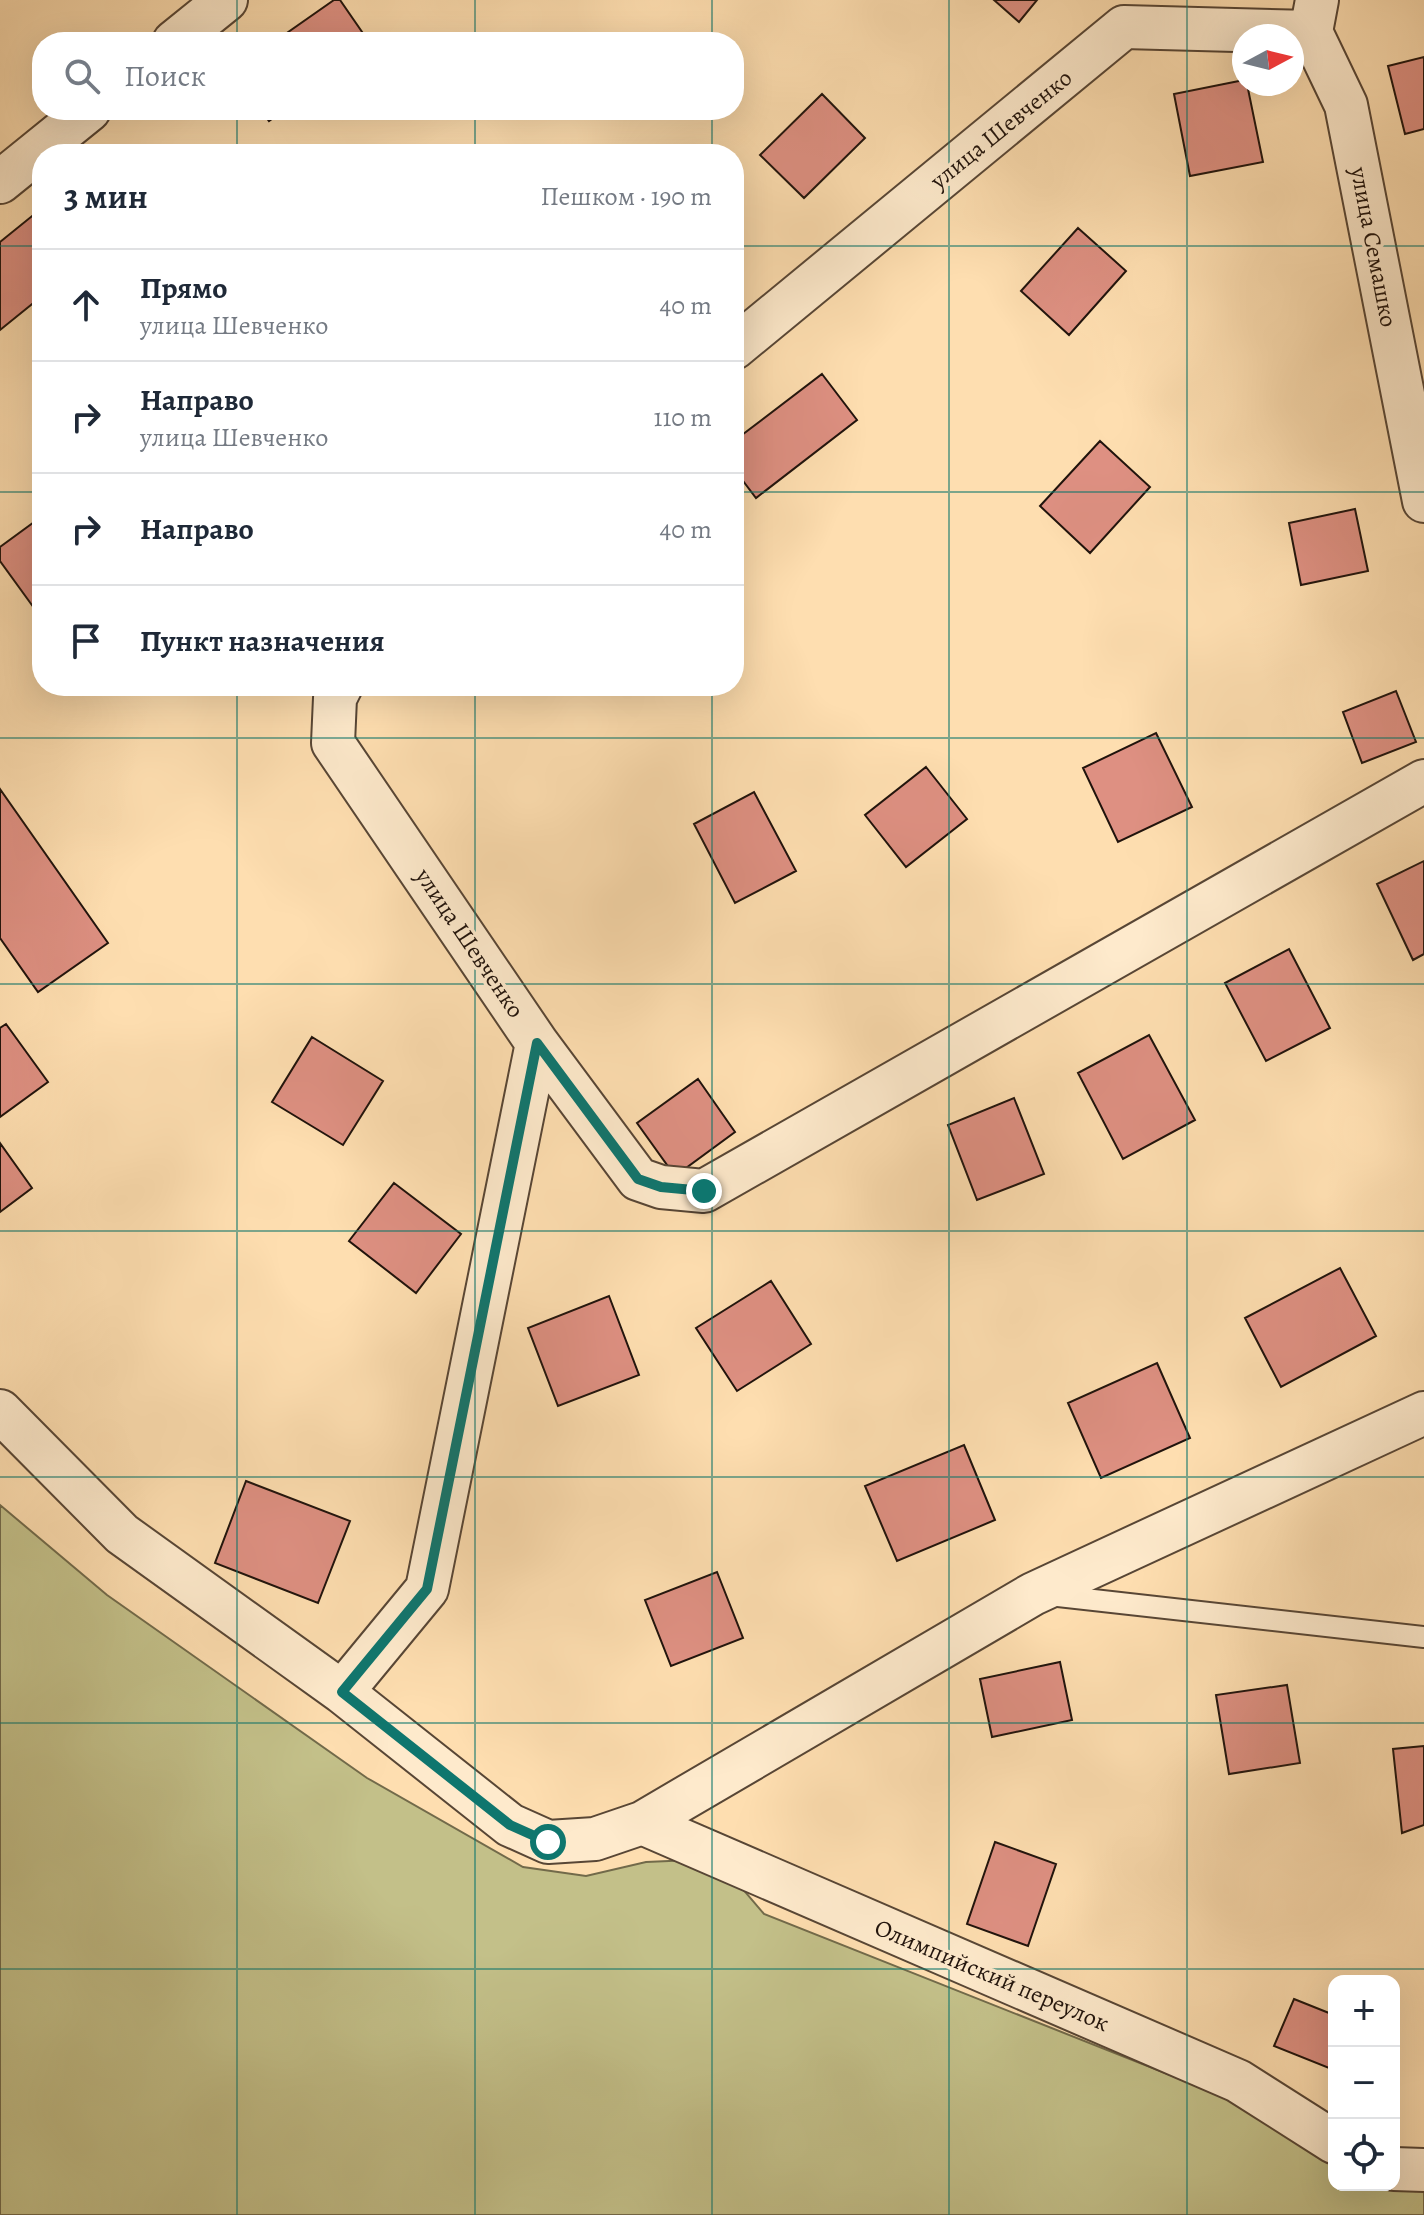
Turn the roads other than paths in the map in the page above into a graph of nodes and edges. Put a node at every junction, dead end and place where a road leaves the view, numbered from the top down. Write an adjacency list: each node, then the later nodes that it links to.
1 (226, 0): 5 (street)
2 (1157, 0): 4 (street, улица Шевченко)
3 (1314, 16): 4 (street); 11 (street, улица Семашко)
4 (1124, 27): 10 (street, улица Шевченко)
5 (186, 32)
6 (77, 120): 7 (street)
7 (47, 144)
8 (32, 156): 9 (street)
9 (0, 182)
10 (744, 340)
11 (1424, 501)
12 (336, 696): 14 (street, улица Шевченко)
13 (1424, 781): 14 (street)
14 (537, 1043): 19 (street, улица Шевченко)
15 (0, 1411): 19 (street)
16 (1424, 1413): 17 (street)
17 (1033, 1594): 18 (lane); 20 (street)
18 (1424, 1637)
19 (342, 1692): 20 (street)
20 (642, 1823): 21 (street, Олимпийский переулок)
21 (1328, 2138)
22 (1400, 2169): 23 (street)
23 (1424, 2170)

